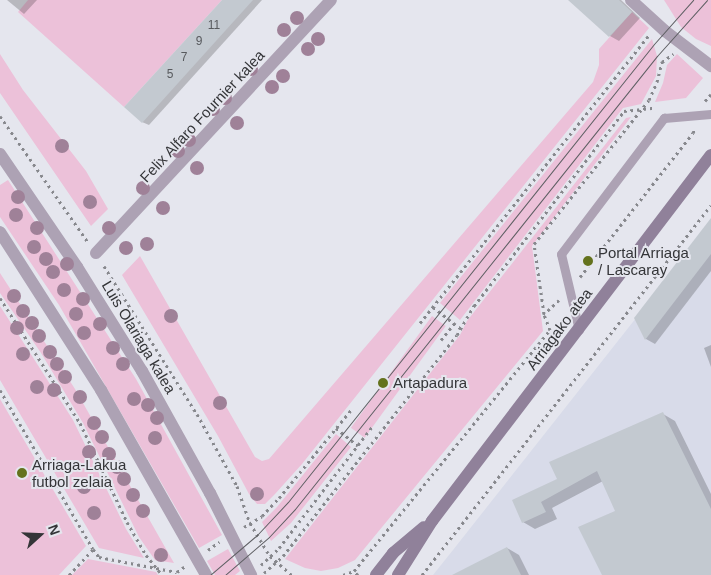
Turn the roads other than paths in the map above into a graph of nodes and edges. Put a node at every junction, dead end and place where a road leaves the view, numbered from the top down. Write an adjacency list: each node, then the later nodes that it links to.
1 (331, 0): 8 (street, Felix Alfaro Fournier kalea)
2 (630, 0): 3 (street)
3 (711, 66)
4 (711, 114): 9 (lane)
5 (0, 154): 11 (street, Luis Olariaga kalea)
6 (711, 156): 9 (main road, Arriagako atea)
7 (0, 232): 12 (street)
8 (96, 253)
9 (579, 330): 10 (main road, Arriagako atea)
10 (432, 521): 13 (main road, Arriagako atea); 14 (main road, Arriagako atea)
11 (257, 574)
12 (206, 575)
13 (376, 575)
14 (398, 575)

